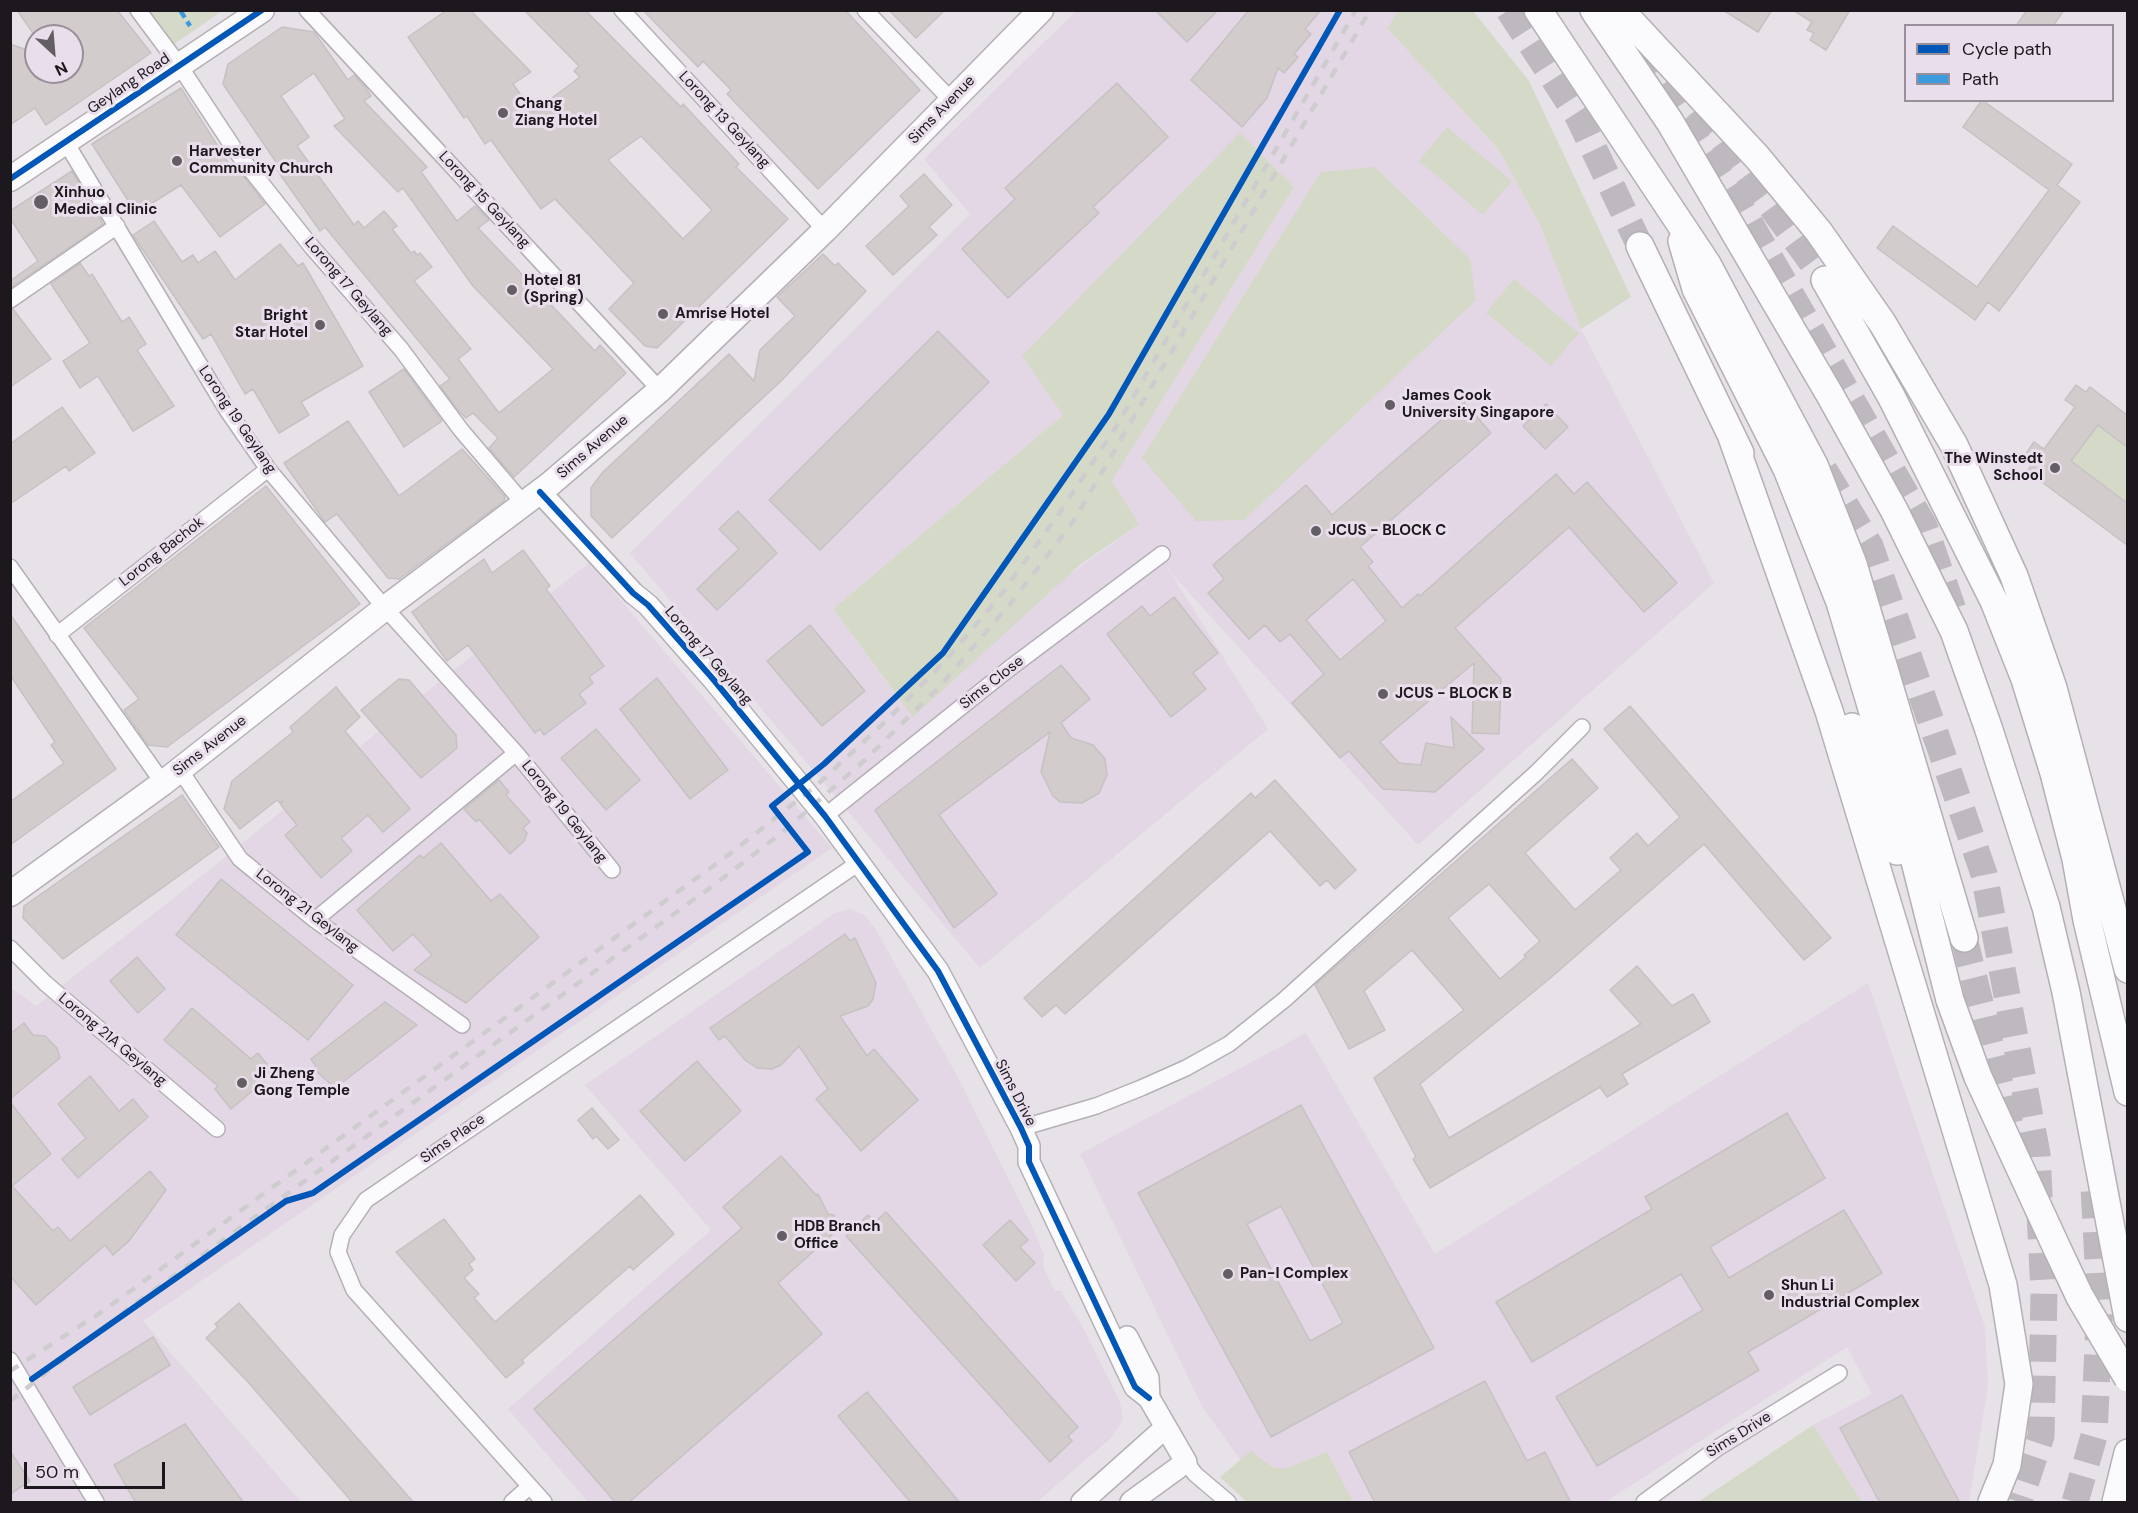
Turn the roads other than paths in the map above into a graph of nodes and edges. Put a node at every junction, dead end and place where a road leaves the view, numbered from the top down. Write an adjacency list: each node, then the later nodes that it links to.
1 (138, 10): 10 (street, Lorong 17 Geylang)
2 (262, 10): 10 (main road, Geylang Road)
3 (307, 10): 20 (street, Lorong 15 Geylang)
4 (622, 10): 16 (street, Lorong 13 Geylang)
5 (865, 10): 11 (street)
6 (1041, 10): 11 (main road, Sims Avenue)
7 (1538, 10): 14 (highway)
8 (1594, 10): 46 (highway)
9 (1620, 10): 40 (highway)
10 (179, 65): 12 (main road, Geylang Road); 23 (street, Lorong 17 Geylang)
11 (951, 100): 16 (main road, Sims Avenue)
12 (65, 141): 13 (main road, Geylang Road); 15 (street, Lorong 19 Geylang)
13 (10, 178)
14 (1676, 219): 37 (highway); 38 (highway)
15 (117, 226): 19 (street); 22 (street, Lorong 19 Geylang)
16 (825, 230): 20 (main road, Sims Avenue)
17 (1640, 246): 21 (highway)
18 (1825, 280): 32 (highway)
19 (10, 300)
20 (660, 390): 23 (main road, Sims Avenue)
21 (1732, 437): 38 (highway); 61 (highway)
22 (268, 469): 26 (street, Lorong 19 Geylang); 27 (street, Lorong Bachok)
23 (538, 494): 26 (main road, Sims Avenue); 31 (street, Lorong 17 Geylang)
24 (1162, 554): 31 (street, Sims Close)
25 (10, 567): 27 (street, Lorong 21 Geylang)
26 (384, 608): 29 (street, Lorong 19 Geylang); 30 (main road, Sims Avenue)
27 (57, 635): 30 (street, Lorong 21 Geylang)
28 (1582, 727): 45 (street)
29 (516, 753): 34 (street, Lorong 19 Geylang); 36 (street, Lorong 19 Geylang)
30 (171, 777): 35 (main road, Sims Avenue); 36 (street, Lorong 21 Geylang)
31 (825, 816): 33 (street, Sims Drive)
32 (2076, 859): 41 (highway); 43 (highway)
33 (860, 862): 45 (street, Sims Drive); 53 (street, Sims Place)
34 (612, 870)
35 (10, 894)
36 (315, 920): 42 (street, Lorong 21 Geylang)
37 (1964, 938)
38 (1937, 946): 49 (highway, bridge)
39 (10, 948): 44 (street, Lorong 21A Geylang)
40 (2127, 969)
41 (2127, 1018)
42 (462, 1025)
43 (2127, 1092)
44 (217, 1129)
45 (1025, 1137): 50 (street, Sims Drive)
46 (2127, 1318)
47 (10, 1360): 54 (street)
48 (1839, 1373): 60 (street, Sims Drive)
49 (2127, 1378)
50 (1165, 1428): 52 (street, Sims Drive); 57 (street)
51 (2127, 1453): 62 (highway)
52 (1190, 1468): 58 (street); 59 (street)
53 (529, 1487): 55 (street); 56 (street, Sims Place)
54 (96, 1503)
55 (512, 1503)
56 (544, 1503)
57 (1082, 1503)
58 (1131, 1503)
59 (1228, 1503)
60 (1644, 1503)
61 (1992, 1503)
62 (2116, 1503)

